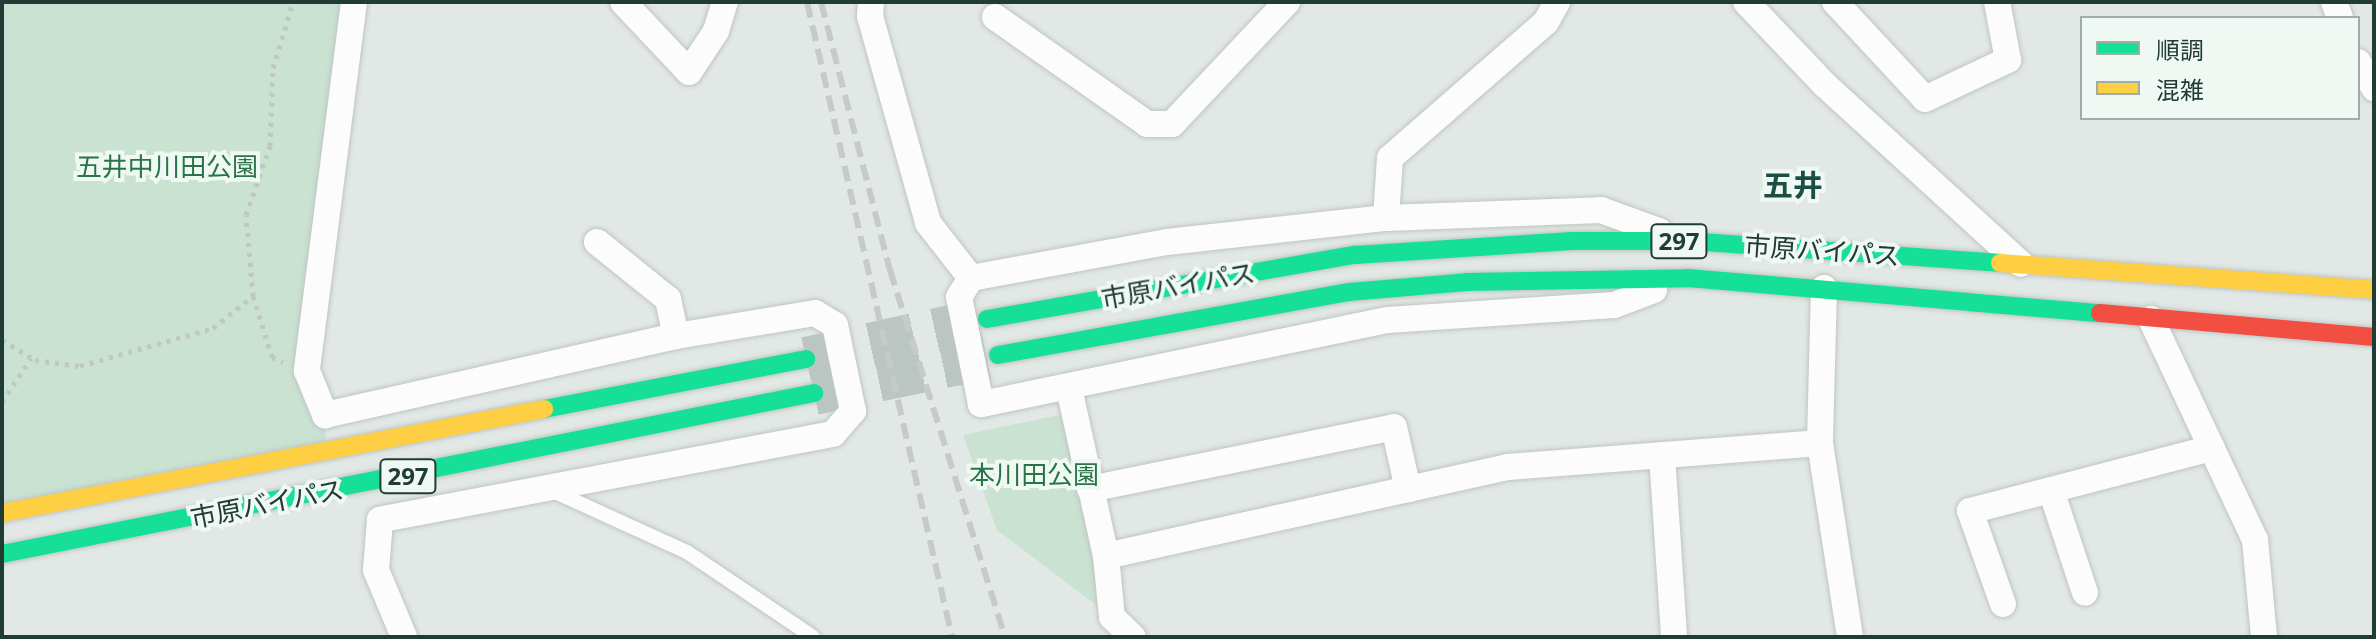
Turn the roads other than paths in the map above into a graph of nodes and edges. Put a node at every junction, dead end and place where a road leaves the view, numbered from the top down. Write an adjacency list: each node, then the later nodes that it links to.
1 (354, 2): 23 (street)
2 (623, 2): 3 (street)
3 (725, 2)
4 (871, 2): 17 (street)
5 (1287, 2): 10 (street)
6 (1557, 2): 13 (street)
7 (1746, 2): 16 (street)
8 (1835, 2): 9 (street)
9 (1997, 2)
10 (995, 17)
11 (2360, 65): 12 (street)
12 (2374, 88)
13 (1386, 218): 14 (street); 17 (street)
14 (1688, 241): 16 (highway, 市原バイパス / 297); 21 (highway, 市原バイパス / 297)
15 (597, 242): 23 (street)
16 (2021, 264): 20 (highway, 市原バイパス / 297)
17 (971, 278): 27 (street)
18 (1688, 278): 19 (highway, 市原バイパス / 297); 25 (highway, 市原バイパス / 297); 27 (street)
19 (1824, 288): 22 (highway, 市原バイパス / 297); 29 (street)
20 (2374, 290)
21 (987, 319)
22 (2151, 319): 24 (highway, 市原バイパス / 297); 30 (street)
23 (676, 336): 32 (street)
24 (2374, 337)
25 (998, 355)
26 (806, 359): 36 (highway, 市原バイパス / 297)
27 (1069, 388): 33 (street)
28 (814, 393): 37 (highway, 市原バイパス / 297)
29 (1820, 443): 31 (street); 45 (street)
30 (2212, 448): 35 (street); 46 (street)
31 (1662, 455): 34 (street); 44 (street)
32 (549, 489): 41 (street); 42 (lane)
33 (1090, 489): 34 (street); 38 (street)
34 (1408, 489): 38 (street)
35 (2051, 490): 39 (street); 40 (street)
36 (2, 513)
37 (2, 554)
38 (1106, 556): 43 (street)
39 (2085, 593)
40 (2003, 604)
41 (404, 637)
42 (813, 637)
43 (1133, 637)
44 (1674, 637)
45 (1850, 637)
46 (2264, 637)

